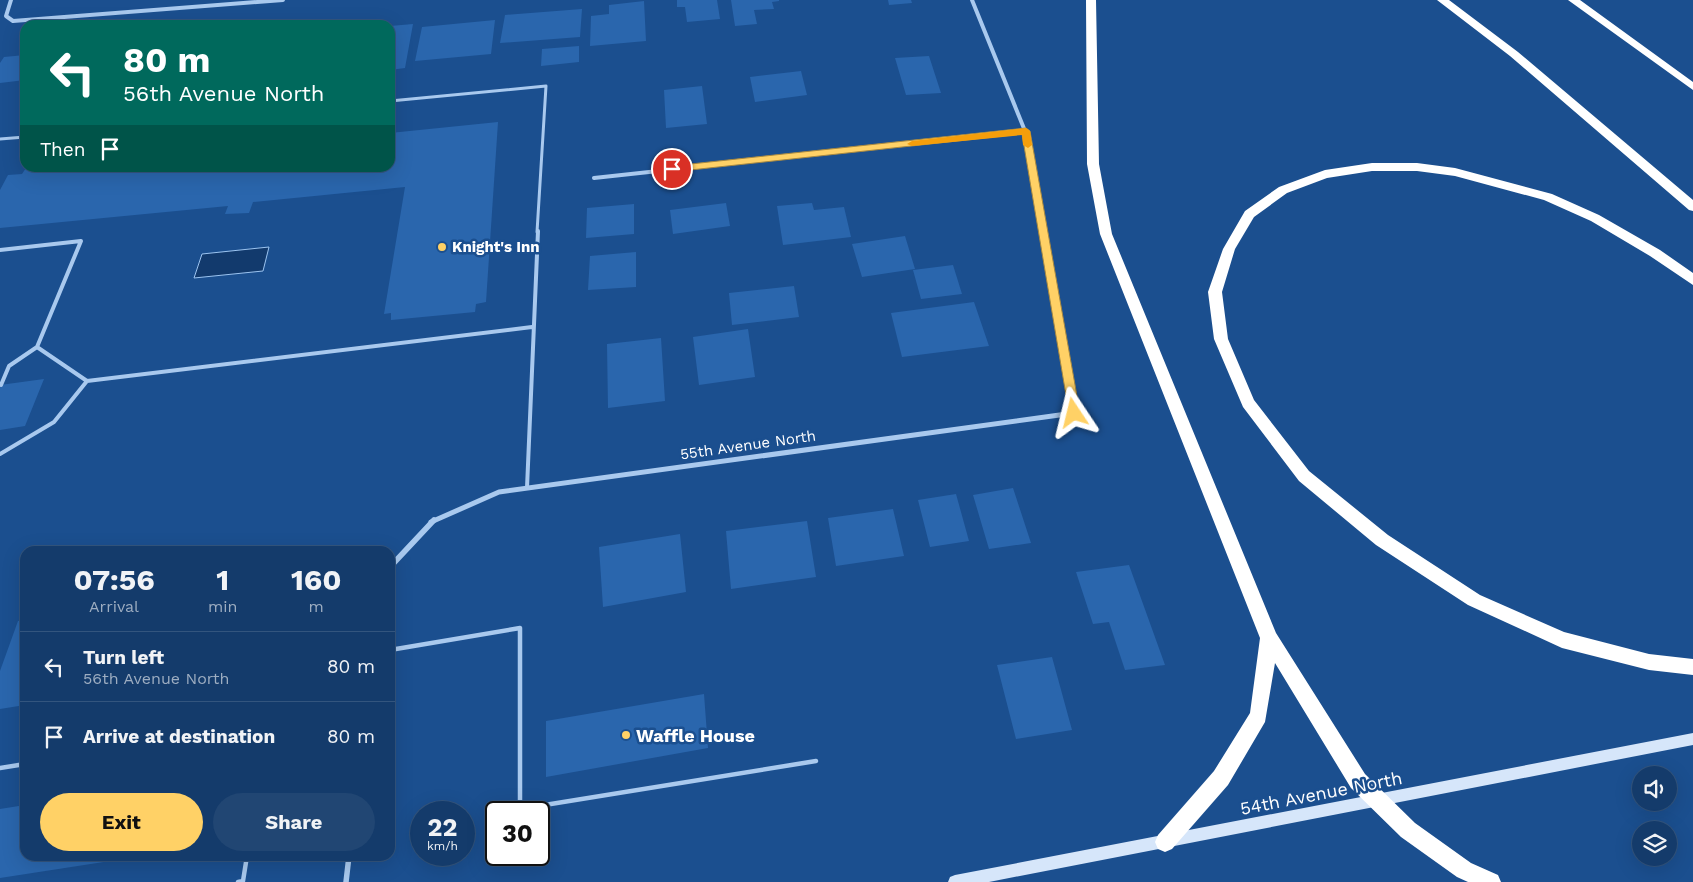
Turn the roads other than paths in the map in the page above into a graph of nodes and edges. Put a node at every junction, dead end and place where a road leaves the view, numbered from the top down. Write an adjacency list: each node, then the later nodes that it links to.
1 (11, 0): 8 (street)
2 (283, 0): 7 (street)
3 (972, 0): 11 (street)
4 (1091, 0): 25 (highway)
5 (1442, 0): 15 (highway)
6 (1572, 0): 9 (highway)
7 (29, 20)
8 (20, 21)
9 (1693, 87)
10 (395, 101): 18 (lane)
11 (1026, 131): 14 (street); 23 (street, 55th Avenue North)
12 (20, 138): 13 (lane)
13 (0, 140)
14 (594, 178)
15 (1693, 207)
16 (0, 250): 19 (lane)
17 (1693, 280): 27 (highway)
18 (532, 327): 20 (lane); 23 (lane)
19 (37, 348): 20 (lane); 21 (lane)
20 (87, 381): 22 (lane)
21 (1, 385)
22 (0, 454)
23 (527, 488): 24 (street, 55th Avenue North)
24 (395, 561)
25 (1269, 638): 32 (highway); 33 (highway)
26 (395, 649): 29 (lane)
27 (1693, 667)
28 (1693, 739): 32 (main road, 54th Avenue North)
29 (816, 761)
30 (20, 765): 31 (lane)
31 (0, 768)
32 (1379, 801): 33 (main road, 54th Avenue North); 39 (highway)
33 (1165, 842): 38 (main road, 54th Avenue North)
34 (246, 861): 36 (lane)
35 (348, 861): 37 (street)
36 (238, 882)
37 (346, 882)
38 (955, 882)
39 (1492, 882)

